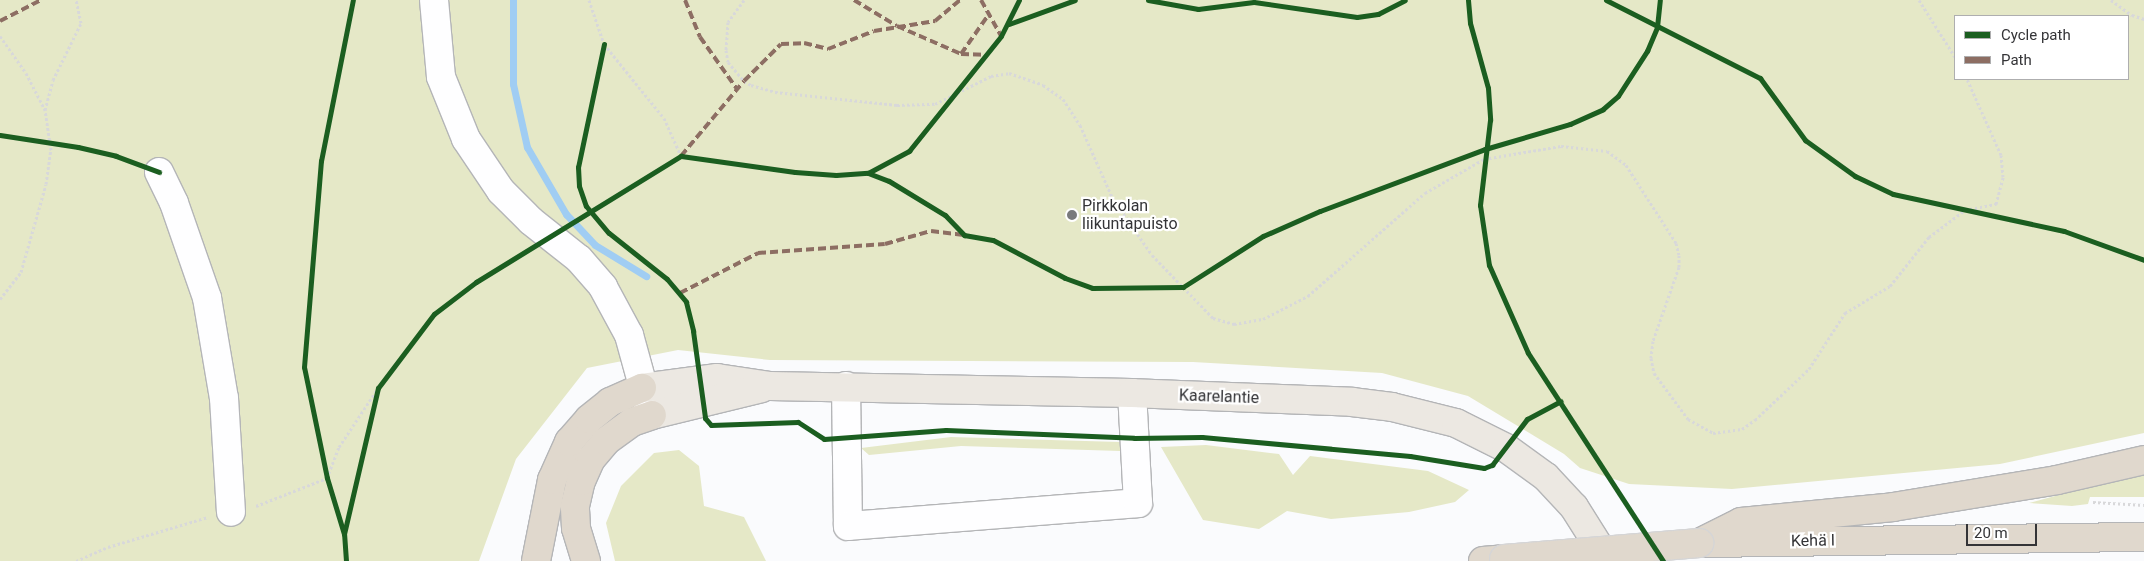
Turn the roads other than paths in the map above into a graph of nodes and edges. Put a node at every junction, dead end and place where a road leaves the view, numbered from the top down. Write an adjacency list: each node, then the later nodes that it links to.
1 (434, 0): 5 (street)
2 (159, 172): 9 (street)
3 (770, 386): 4 (main road, Kaarelantie); 5 (main road, Kaarelantie); 7 (main road, Kaarelantie)
4 (846, 386): 6 (main road, Kaarelantie); 6 (street)
5 (642, 388): 7 (street); 13 (highway)
6 (1132, 393): 15 (main road, Kaarelantie)
7 (652, 415): 14 (highway)
8 (2144, 460): 11 (highway)
9 (231, 512)
10 (2144, 537): 11 (highway, Kehä I)
11 (1699, 543): 12 (highway, Kehä I, bridge)
12 (1494, 560)
13 (536, 561)
14 (586, 561)
15 (1608, 561)

